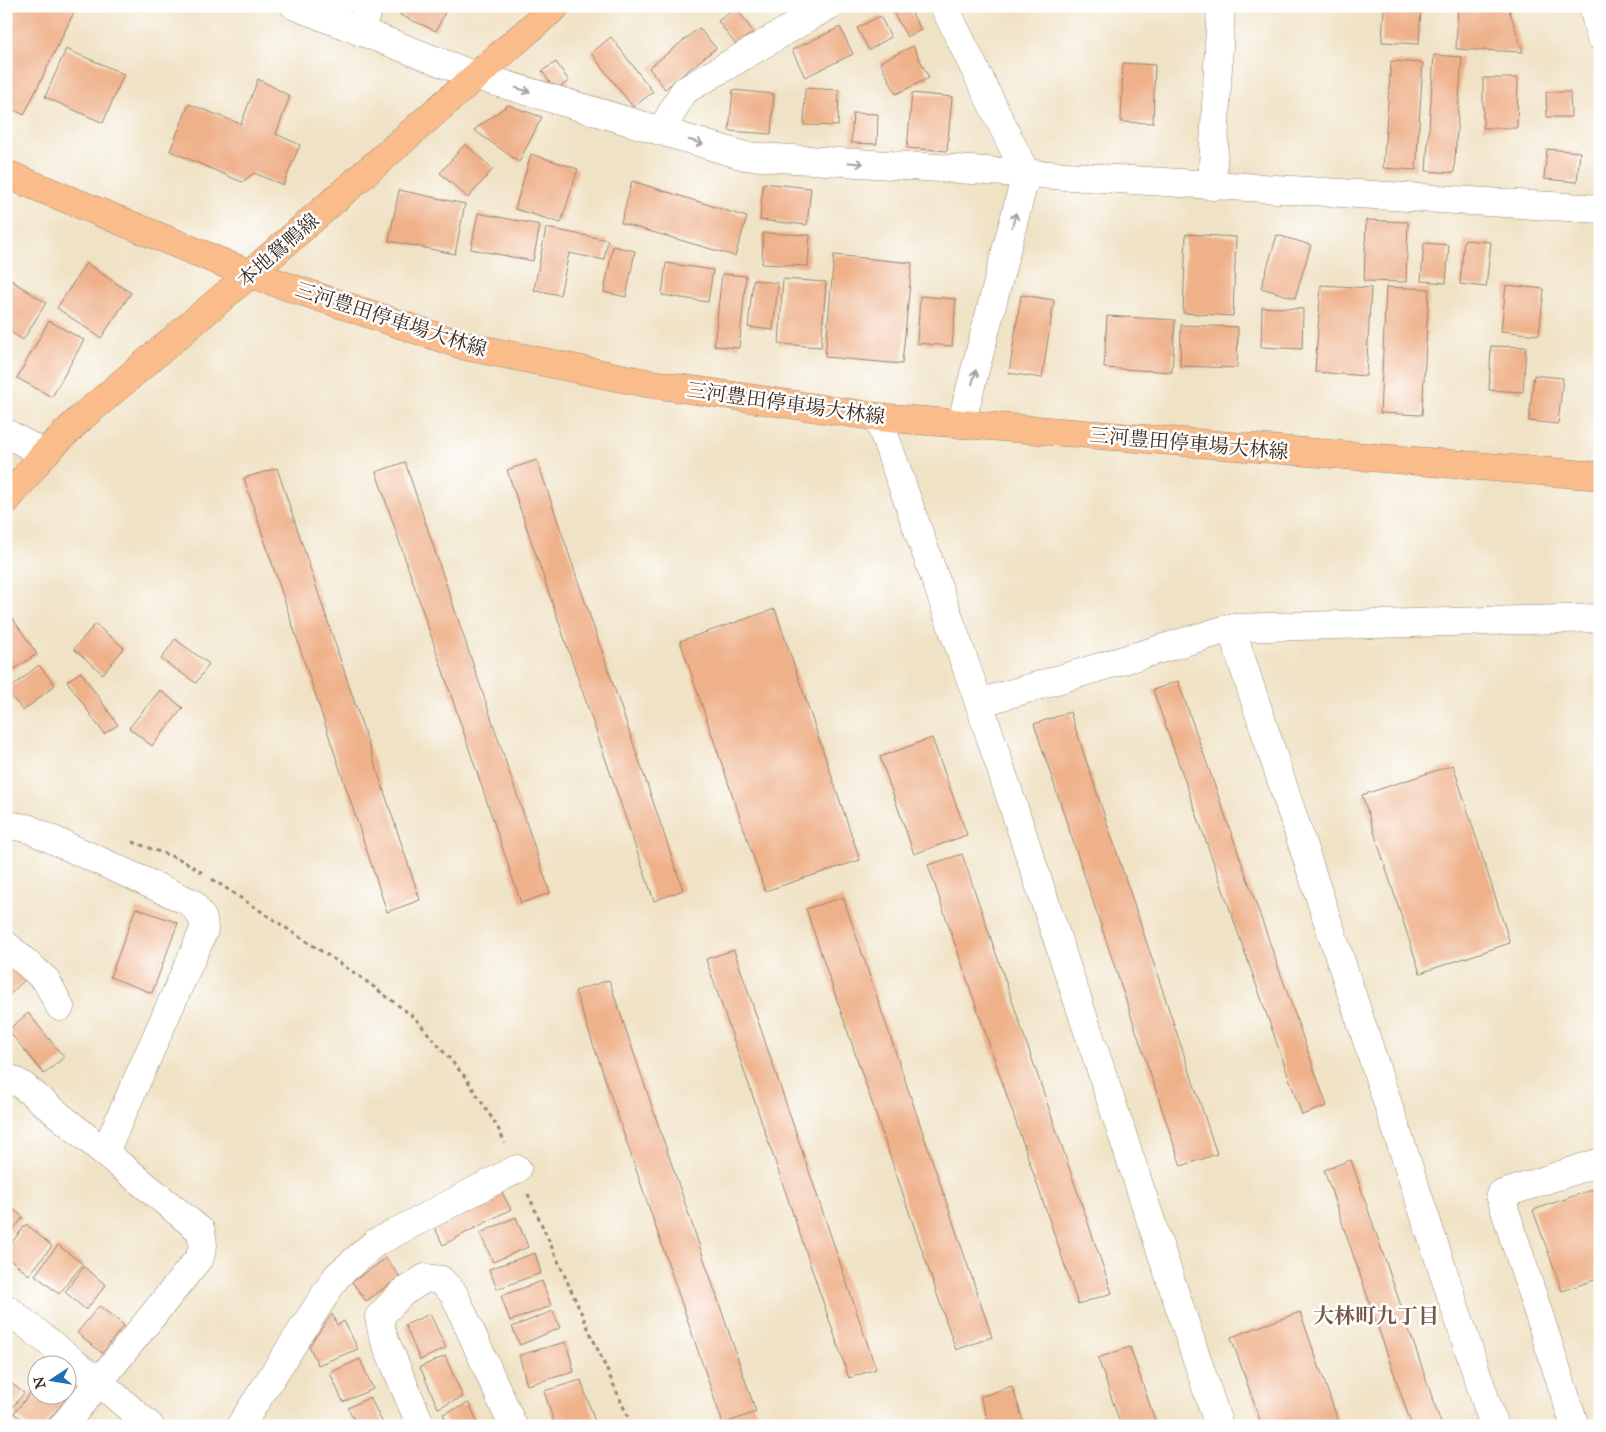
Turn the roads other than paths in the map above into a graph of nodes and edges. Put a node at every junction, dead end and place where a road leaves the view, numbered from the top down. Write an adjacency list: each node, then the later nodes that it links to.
1 (296, 6): 8 (street)
2 (370, 6): 8 (street)
3 (556, 6): 10 (main road, 本地鴛鴨線)
4 (828, 6): 11 (street)
5 (944, 6): 13 (street)
6 (1221, 6): 14 (street)
7 (1593, 6): 9 (street)
8 (358, 31): 10 (street)
9 (1600, 36)
10 (476, 76): 11 (street, one-way to 11); 16 (main road, 本地鴛鴨線)
11 (661, 131): 13 (street, one-way to 13)
12 (6, 174): 16 (main road, 三河豊田停車場大林線)
13 (1026, 174): 14 (street); 18 (street, one-way to 13)
14 (1212, 186): 15 (street)
15 (1600, 209)
16 (250, 274): 17 (main road, 三河豊田停車場大林線); 20 (main road, 本地鴛鴨線)
17 (878, 417): 18 (main road, 三河豊田停車場大林線); 25 (street)
18 (961, 424): 21 (main road, 三河豊田停車場大林線)
19 (6, 433): 20 (street)
20 (44, 454): 22 (main road, 本地鴛鴨線)
21 (1600, 476)
22 (6, 500)
23 (1600, 618): 24 (street)
24 (1231, 628): 25 (street); 41 (street)
25 (979, 703): 40 (street)
26 (6, 825): 30 (street)
27 (6, 945): 28 (street)
28 (60, 1007)
29 (6, 1080): 30 (street)
30 (105, 1152): 34 (street)
31 (1600, 1162): 42 (street)
32 (517, 1169): 37 (street)
33 (6, 1308): 34 (street)
34 (99, 1382): 35 (street); 36 (street)
35 (63, 1426)
36 (150, 1426)
37 (240, 1426)
38 (421, 1426): 39 (street)
39 (513, 1426)
40 (1219, 1426)
41 (1494, 1426)
42 (1576, 1426)

